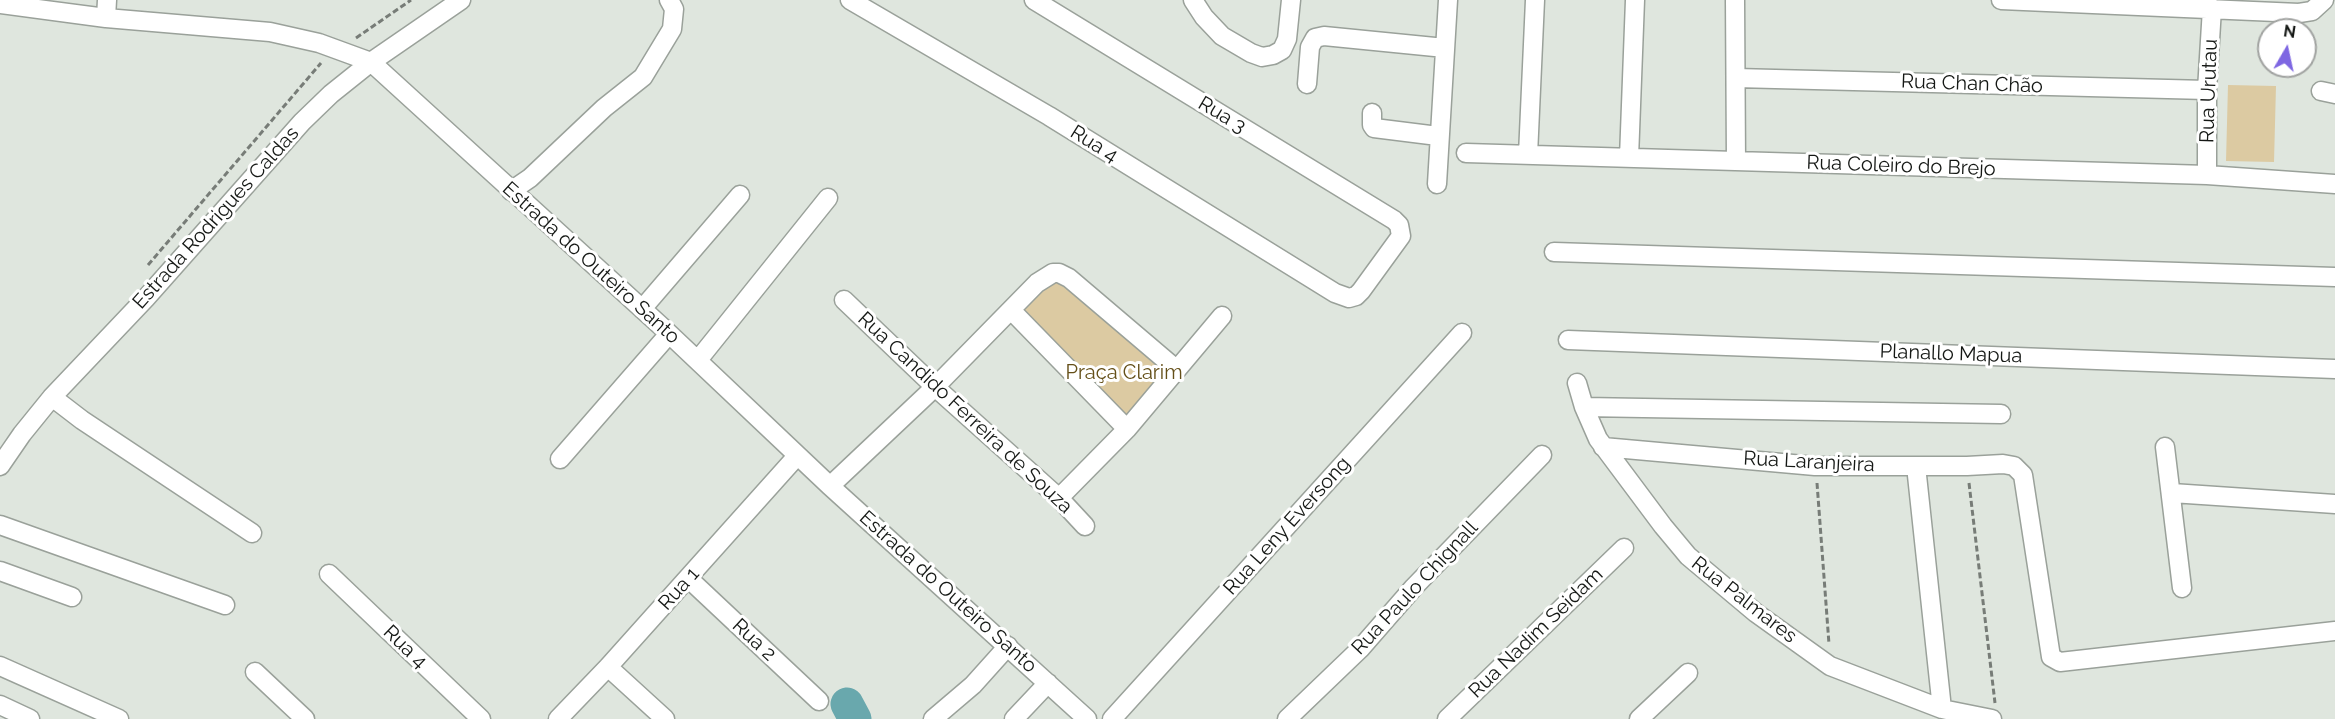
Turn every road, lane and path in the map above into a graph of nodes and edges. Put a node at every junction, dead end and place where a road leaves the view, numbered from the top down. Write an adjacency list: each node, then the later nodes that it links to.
1 (461, 0): 17 (street, Estrada Rodrigues Caldas)
2 (669, 0): 30 (street)
3 (850, 0): 33 (street, Rua 4)
4 (1034, 0): 33 (street, Rua 3)
5 (1192, 0): 6 (street)
6 (1292, 0)
7 (1448, 0): 16 (street)
8 (1535, 0): 24 (street)
9 (1635, 0): 25 (street)
10 (1736, 0): 18 (street)
11 (2001, 0): 14 (street)
12 (2324, 0): 14 (street)
13 (0, 4): 15 (street, Estrada do Outeiro Santo)
14 (2212, 8): 20 (street, Rua Urutau)
15 (107, 9): 17 (street, Estrada do Outeiro Santo)
16 (1445, 48): 19 (street); 22 (street)
17 (370, 62): 30 (street, Estrada do Outeiro Santo); 48 (street, Estrada Rodrigues Caldas)
18 (1736, 78): 20 (street, Rua Chan Chão); 26 (street)
19 (1307, 84)
20 (2207, 90): 27 (street, Rua Urutau)
21 (1372, 113): 22 (street)
22 (1438, 136): 28 (street)
23 (1466, 153): 24 (street, Rua Coleiro do Brejo)
24 (1528, 154): 25 (street, Rua Coleiro do Brejo)
25 (1629, 158): 26 (street, Rua Coleiro do Brejo)
26 (1736, 161): 27 (street, Rua Coleiro do Brejo)
27 (2207, 175): 29 (street, Rua Coleiro do Brejo)
28 (1437, 184)
29 (2335, 184)
30 (511, 191): 37 (street, Estrada do Outeiro Santo)
31 (740, 195): 37 (street)
32 (828, 198): 43 (street)
33 (1401, 236)
34 (1554, 252): 35 (street)
35 (2335, 277)
36 (844, 300): 47 (street, Rua Candido Ferreira de Souza)
37 (642, 309): 41 (street, Estrada do Outeiro Santo)
38 (1011, 310): 44 (street); 47 (street); 51 (street)
39 (1222, 316): 44 (street)
40 (1462, 333): 96 (street, Rua Leny Eversong)
41 (669, 334): 43 (street, Estrada do Outeiro Santo); 56 (street)
42 (1568, 340): 45 (street, Planallo Mapua)
43 (698, 360): 55 (street, Estrada do Outeiro Santo)
44 (1176, 369): 51 (street)
45 (2335, 369)
46 (1577, 383): 49 (street, Rua Palmares)
47 (935, 387): 61 (street); 63 (street, Rua Candido Ferreira de Souza)
48 (52, 397): 57 (street, Estrada Rodrigues Caldas); 67 (street)
49 (1584, 407): 50 (street); 52 (street, Rua Palmares)
50 (2001, 414)
51 (1126, 429): 63 (street)
52 (1603, 447): 58 (street, Rua Laranjeira); 78 (street, Rua Palmares)
53 (2165, 447): 62 (street)
54 (1542, 455): 97 (street, Rua Paulo Chignall)
55 (797, 456): 61 (street, Estrada do Outeiro Santo); 71 (street, Rua 1)
56 (560, 459)
57 (0, 466)
58 (1815, 466): 59 (street, Rua Laranjeira); 78 (path)
59 (1916, 466): 60 (street, Rua Laranjeira); 85 (street)
60 (1967, 466): 75 (street, Rua Laranjeira); 86 (path)
61 (830, 486): 76 (street, Estrada do Outeiro Santo)
62 (2172, 493): 64 (street); 72 (street)
63 (1059, 498): 66 (street, Rua Candido Ferreira de Souza)
64 (2335, 504)
65 (0, 525): 74 (street)
66 (1084, 526)
67 (252, 533)
68 (1624, 548): 98 (street, Rua Nadim Seidam)
69 (0, 572): 73 (street)
70 (329, 574): 90 (street, Rua 4)
71 (688, 578): 79 (street, Rua 1); 83 (street, Rua 2)
72 (2182, 588)
73 (72, 597)
74 (225, 605)
75 (2335, 631)
76 (1008, 646): 82 (street, Estrada do Outeiro Santo); 93 (street)
77 (0, 666): 88 (street)
78 (1830, 666): 85 (street, Rua Palmares)
79 (608, 667): 91 (street, Rua 1); 92 (street)
80 (255, 672): 89 (street)
81 (1688, 673): 99 (street)
82 (1048, 683): 94 (street); 95 (street, Estrada do Outeiro Santo)
83 (819, 701)
84 (0, 705): 87 (street)
85 (1942, 709): 86 (street, Rua Palmares)
86 (1994, 713)
87 (30, 719)
88 (119, 719)
89 (305, 719)
90 (481, 719)
91 (558, 719)
92 (664, 719)
93 (933, 719)
94 (1014, 719)
95 (1087, 719)
96 (1112, 719)
97 (1287, 719)
98 (1447, 719)
99 (1639, 719)

